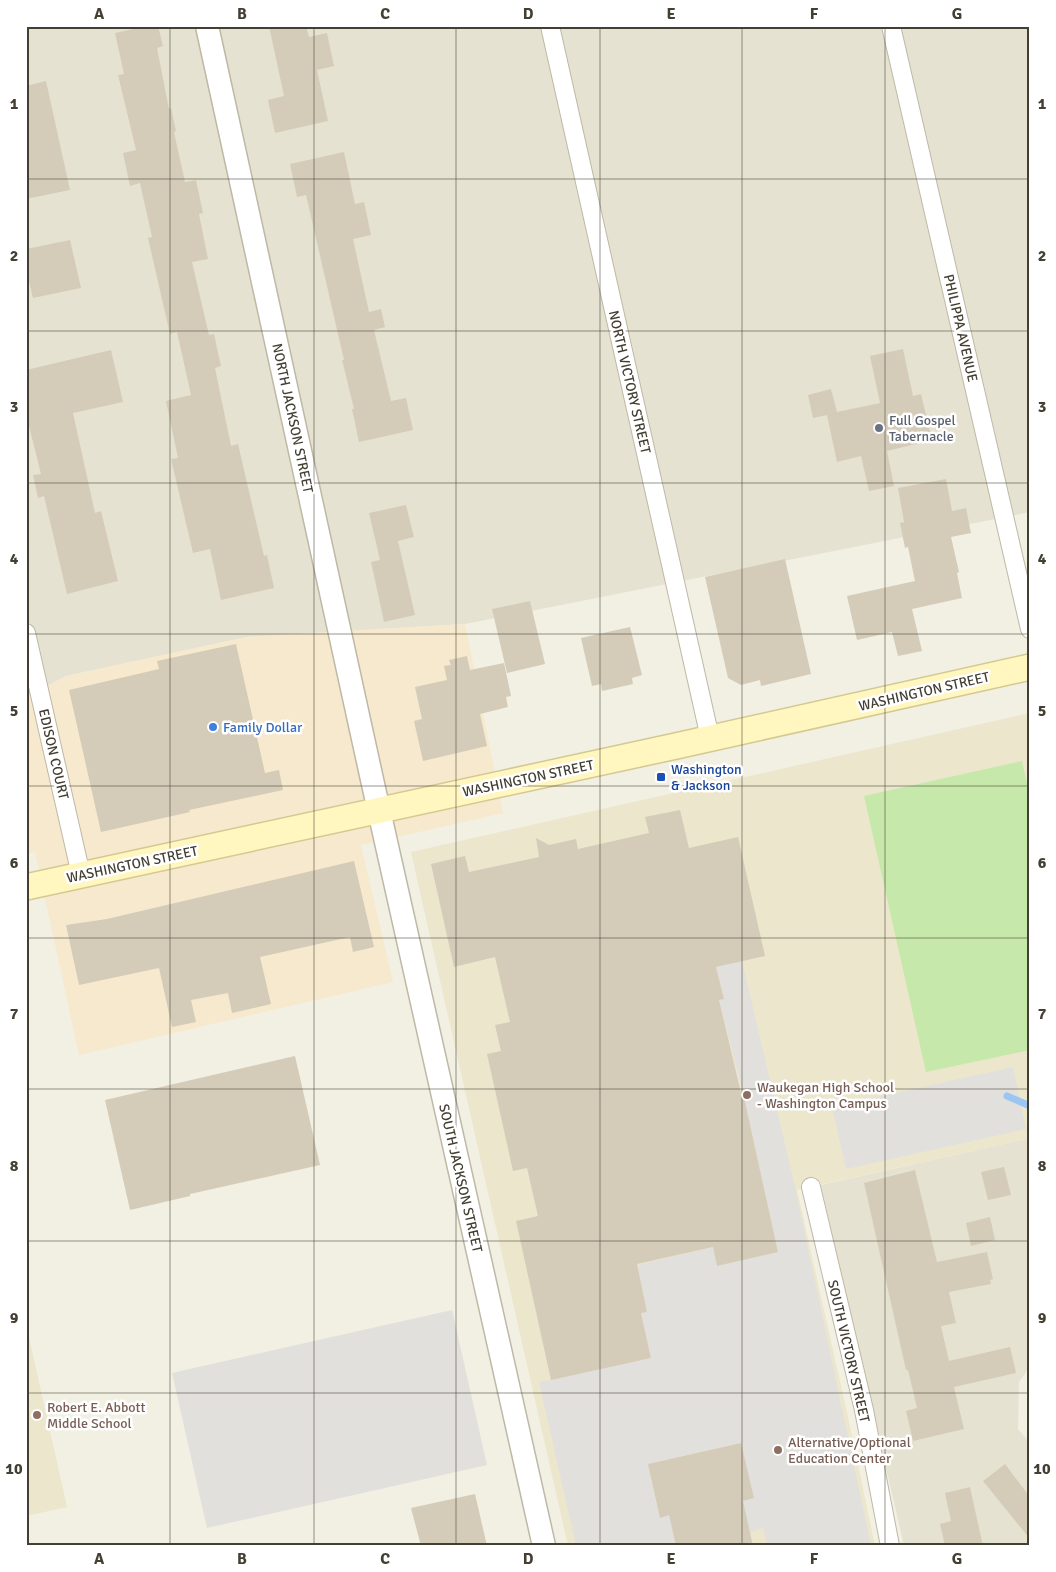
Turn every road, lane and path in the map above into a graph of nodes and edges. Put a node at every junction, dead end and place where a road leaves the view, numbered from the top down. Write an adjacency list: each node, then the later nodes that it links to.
1 (207, 26): 8 (street, NORTH JACKSON STREET)
2 (550, 26): 7 (street, NORTH VICTORY STREET)
3 (891, 26): 4 (street, PHILIPPA AVENUE)
4 (1030, 629)
5 (26, 633): 9 (street, EDISON COURT)
6 (1030, 667): 7 (main road, WASHINGTON STREET)
7 (710, 738): 8 (main road, WASHINGTON STREET)
8 (378, 811): 9 (main road, WASHINGTON STREET); 12 (street, SOUTH JACKSON STREET)
9 (81, 875): 10 (main road, WASHINGTON STREET)
10 (26, 887)
11 (811, 1187): 13 (street, SOUTH VICTORY STREET)
12 (544, 1546)
13 (890, 1546)

